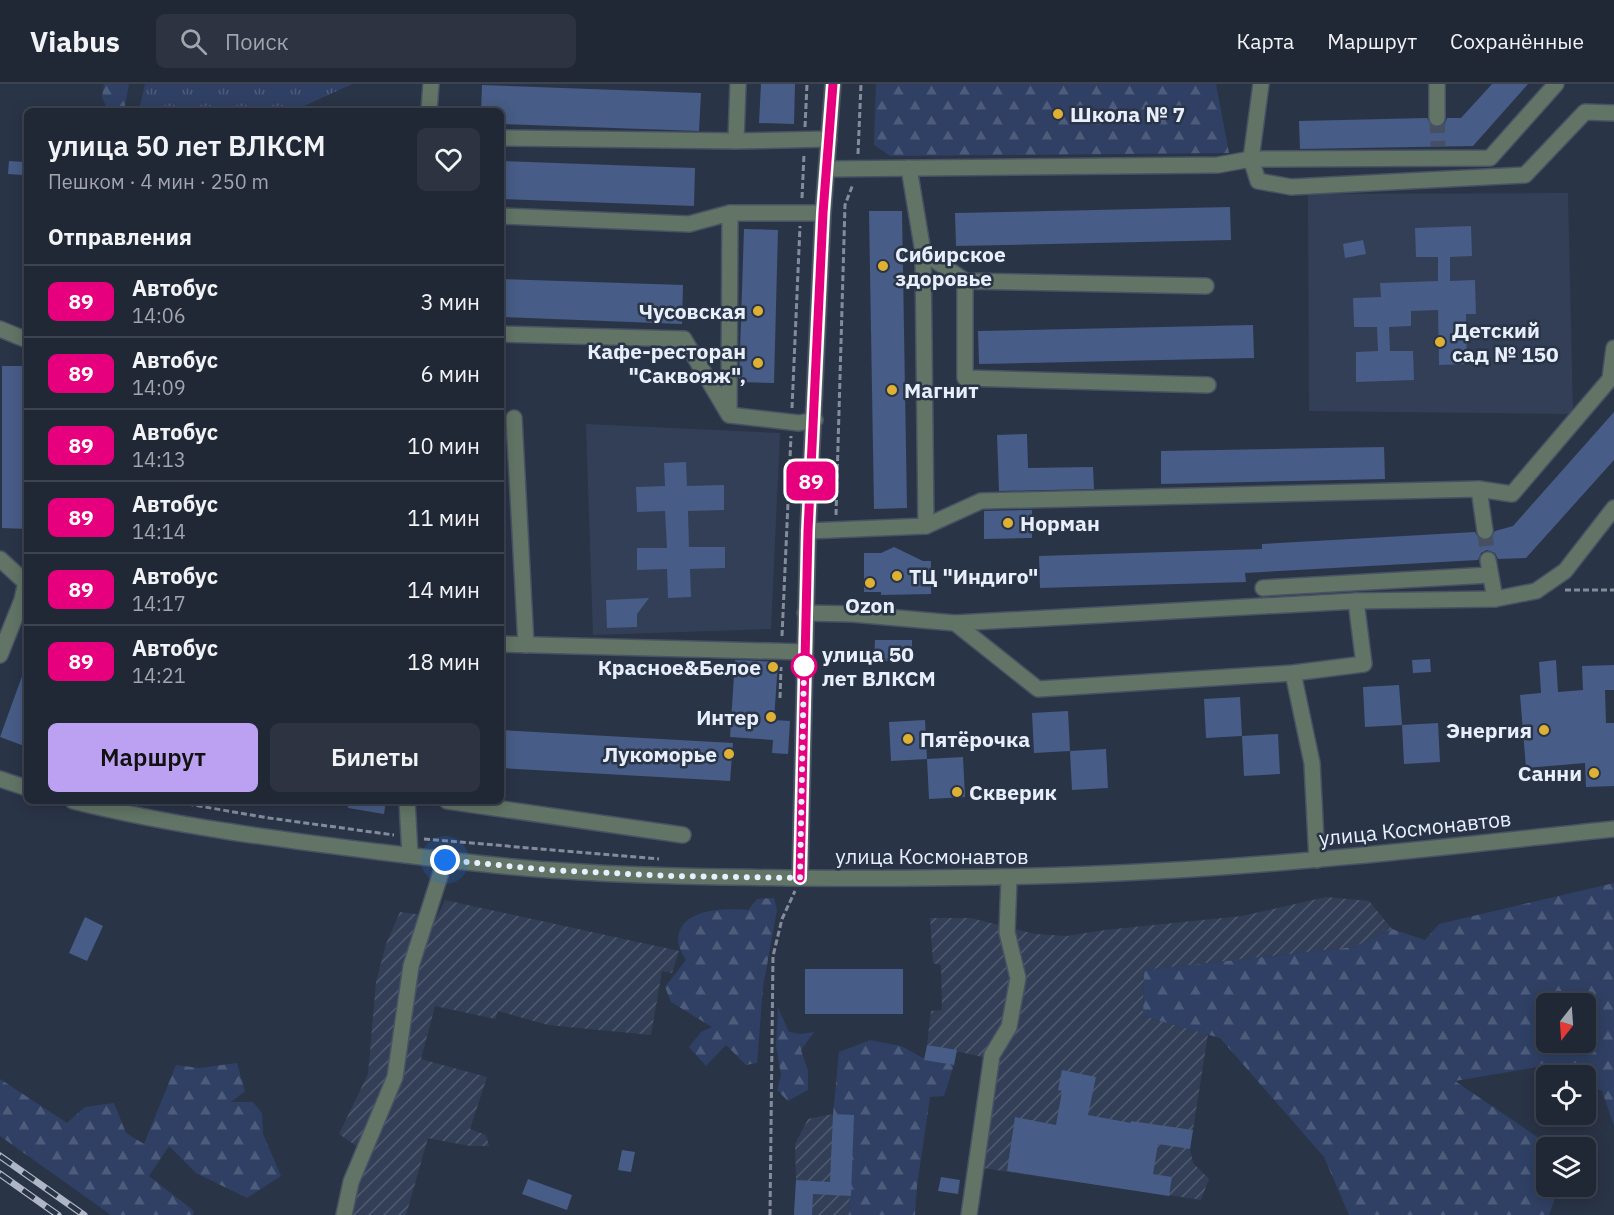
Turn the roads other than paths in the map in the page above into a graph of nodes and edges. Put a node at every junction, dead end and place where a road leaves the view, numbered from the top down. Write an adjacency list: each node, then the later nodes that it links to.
1 (431, 84): 7 (street)
2 (738, 84): 12 (street)
3 (833, 84): 11 (street)
4 (1261, 84): 14 (street)
5 (1437, 84): 9 (street)
6 (1556, 84): 13 (street)
7 (429, 108)
8 (1614, 113): 17 (street)
9 (1437, 118)
10 (504, 138): 12 (street)
11 (829, 139): 12 (street); 16 (street)
12 (736, 141)
13 (1438, 152): 14 (street); 17 (street)
14 (1251, 159): 15 (street); 17 (street)
15 (909, 168): 16 (street); 21 (street)
16 (827, 169): 19 (street)
17 (1438, 180)
18 (730, 213): 19 (street); 20 (street); 30 (street)
19 (823, 213): 32 (street)
20 (504, 216)
21 (923, 252): 22 (street); 35 (street)
22 (965, 281): 23 (street); 29 (street)
23 (1206, 285)
24 (0, 328): 26 (street)
25 (504, 334): 30 (street)
26 (24, 339)
27 (1614, 348): 28 (street)
28 (1612, 379): 33 (street)
29 (1208, 385)
30 (729, 415): 32 (street)
31 (514, 418): 47 (street)
32 (815, 420): 36 (street)
33 (1479, 489): 35 (street); 37 (street)
34 (1614, 508): 42 (street)
35 (926, 526): 36 (street)
36 (808, 531): 44 (street)
37 (1485, 531)
38 (0, 559): 39 (street)
39 (24, 577)
40 (1263, 588): 42 (street)
41 (24, 590): 49 (street)
42 (1495, 599): 43 (street)
43 (1356, 601): 45 (street); 50 (street)
44 (805, 612): 45 (street); 48 (street)
45 (956, 623): 50 (street)
46 (504, 644): 47 (street)
47 (526, 645): 48 (street)
48 (805, 652): 61 (street)
49 (0, 655)
50 (1293, 673): 60 (street)
51 (0, 779): 52 (street)
52 (24, 787)
53 (85, 804): 58 (street, улица Космонавтов)
54 (407, 804): 58 (street)
55 (468, 804): 57 (street)
56 (1614, 829): 60 (street, улица Космонавтов)
57 (683, 835)
58 (410, 855): 59 (street, улица Космонавтов)
59 (445, 860): 61 (street, улица Космонавтов); 63 (street)
60 (1317, 860): 62 (street, улица Космонавтов)
61 (800, 878): 62 (street, улица Космонавтов)
62 (1009, 878): 64 (street)
63 (344, 1215)
64 (969, 1215)

